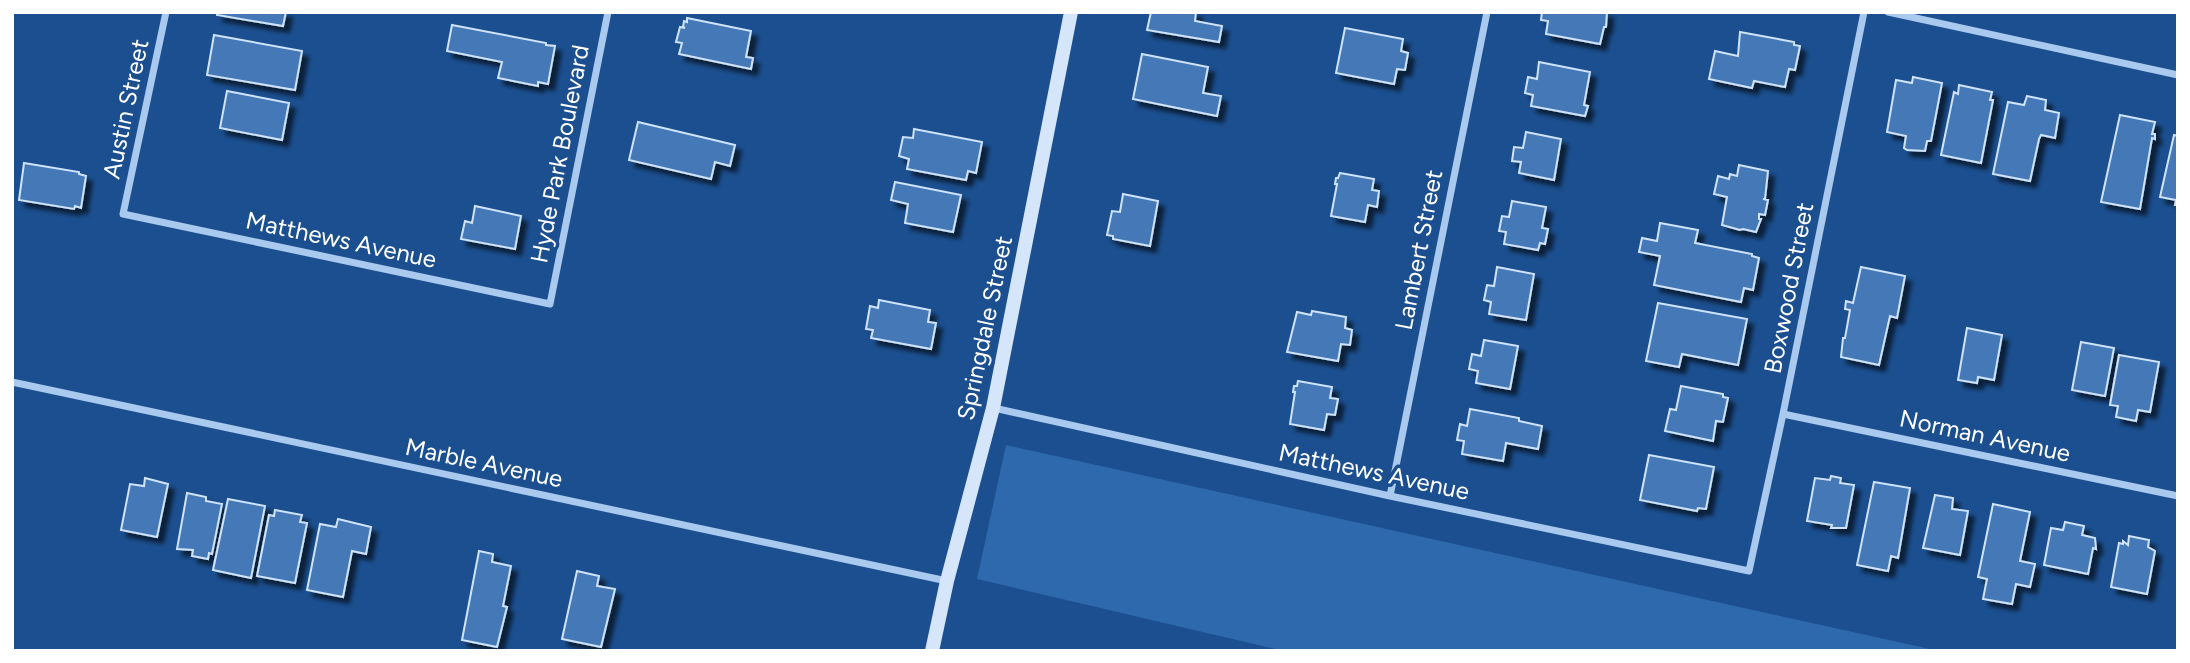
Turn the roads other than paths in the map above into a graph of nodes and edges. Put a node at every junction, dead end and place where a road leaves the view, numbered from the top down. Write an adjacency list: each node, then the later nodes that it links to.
1 (166, 12): 8 (street, Austin Street)
2 (608, 12): 9 (street, Hyde Park Boulevard)
3 (1071, 12): 11 (street, Springdale Street)
4 (1487, 12): 13 (street, Lambert Street)
5 (1864, 12): 12 (street, Boxwood Street)
6 (1888, 12): 7 (street)
7 (2178, 75)
8 (124, 214): 9 (street, Matthews Avenue)
9 (550, 304)
10 (12, 382): 16 (street, Marble Avenue)
11 (993, 408): 13 (street, Matthews Avenue); 16 (street, Springdale Street)
12 (1783, 414): 14 (street, Norman Avenue); 15 (street, Boxwood Street)
13 (1390, 496): 15 (street, Matthews Avenue)
14 (2178, 496)
15 (1749, 570)
16 (947, 581): 17 (street, Springdale Street)
17 (932, 651)

